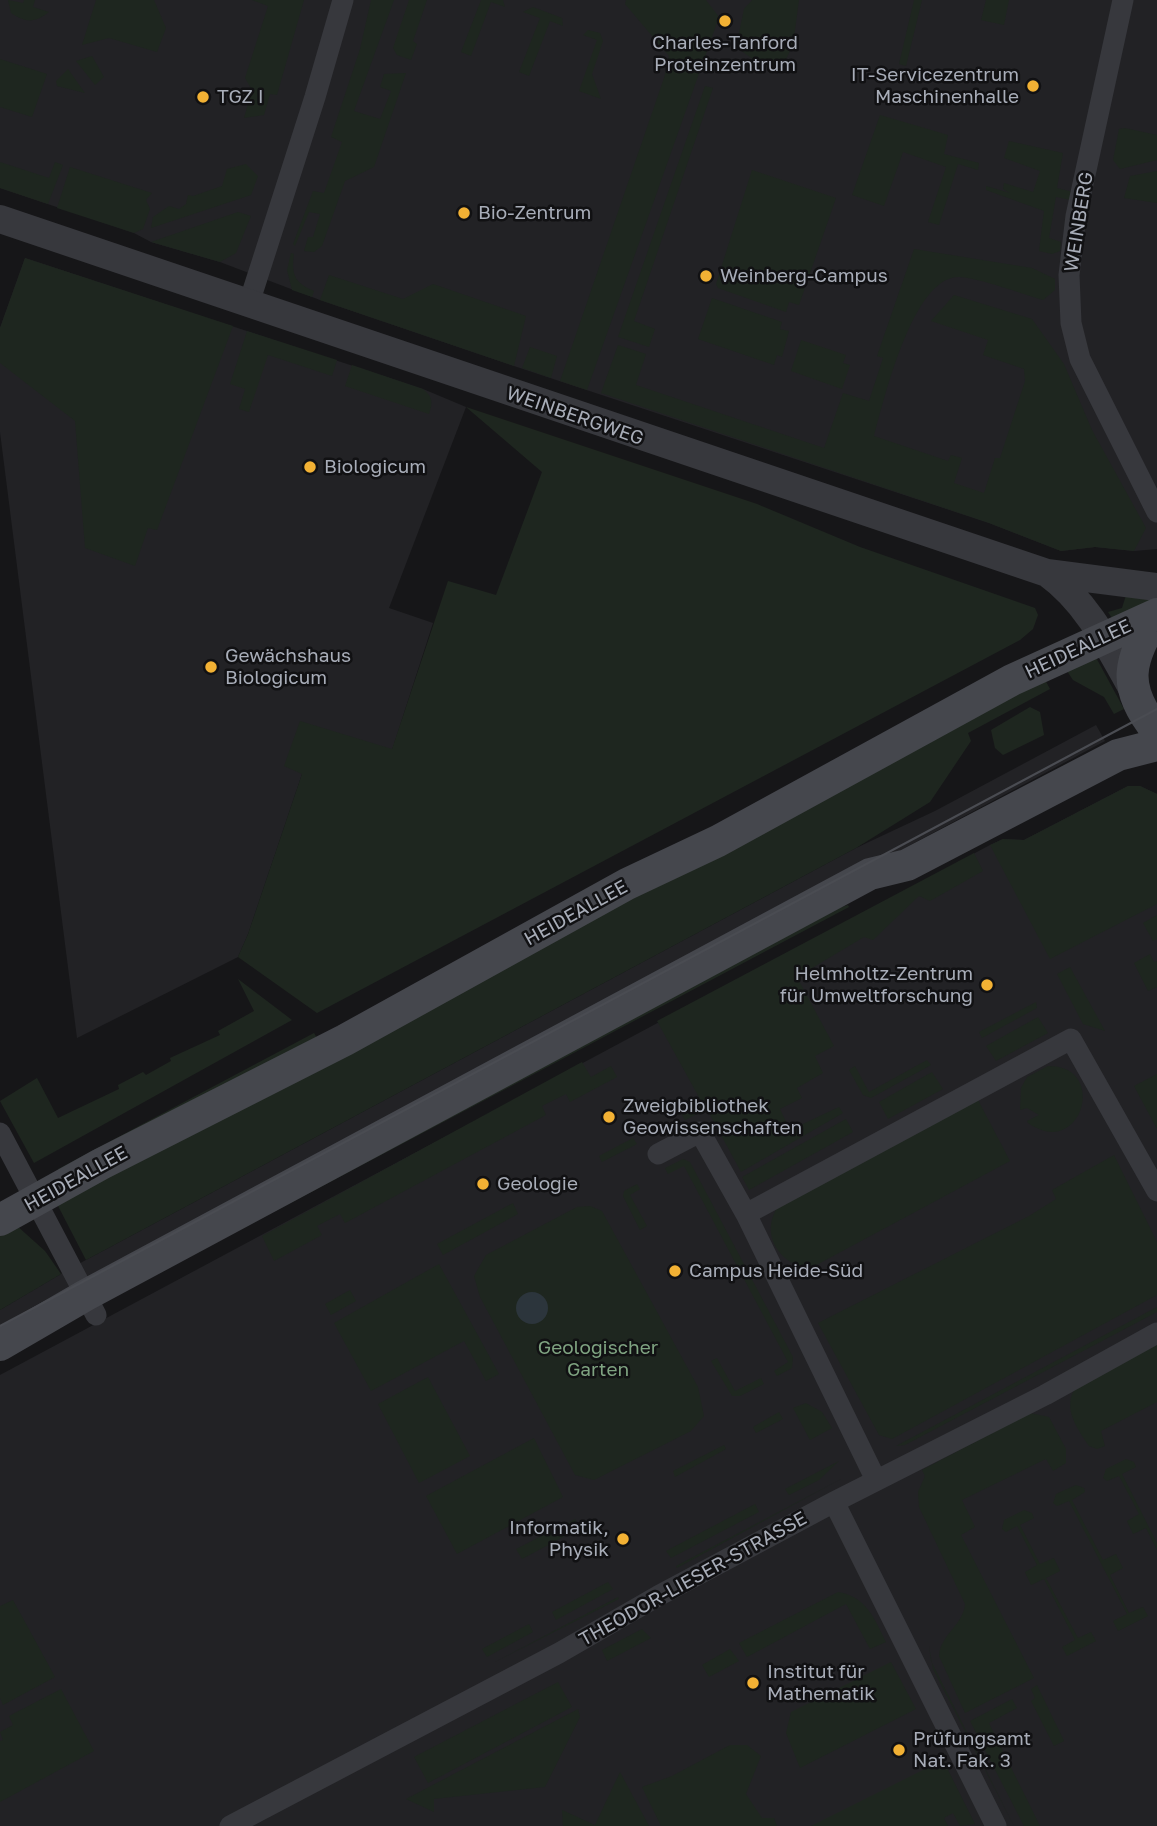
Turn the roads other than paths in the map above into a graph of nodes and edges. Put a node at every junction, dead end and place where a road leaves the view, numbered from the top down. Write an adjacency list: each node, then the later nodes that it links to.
1 (343, 0): 4 (street)
2 (1123, 0): 5 (street, WEINBERG)
3 (0, 219): 4 (street, WEINBERGWEG)
4 (249, 303): 6 (street, WEINBERGWEG)
5 (1157, 512)
6 (1047, 573): 7 (street, WEINBERGWEG); 9 (street)
7 (1157, 587)
8 (1150, 626): 9 (main road, HEIDEALLEE); 10 (main road)
9 (1103, 636): 10 (street); 16 (main road, HEIDEALLEE)
10 (1132, 688): 11 (main road)
11 (1157, 731)
12 (1157, 745): 19 (main road)
13 (0, 1133): 16 (street)
14 (658, 1153): 17 (street)
15 (1157, 1191): 17 (street)
16 (36, 1200): 18 (main road, HEIDEALLEE); 19 (street)
17 (746, 1214): 22 (street)
18 (0, 1220)
19 (91, 1305): 21 (main road)
20 (1157, 1333): 22 (street, THEODOR-LIESER-STRASSE)
21 (0, 1345)
22 (876, 1480): 23 (street, THEODOR-LIESER-STRASSE)
23 (834, 1502): 24 (street, THEODOR-LIESER-STRASSE); 25 (street)
24 (230, 1826)
25 (996, 1826)

